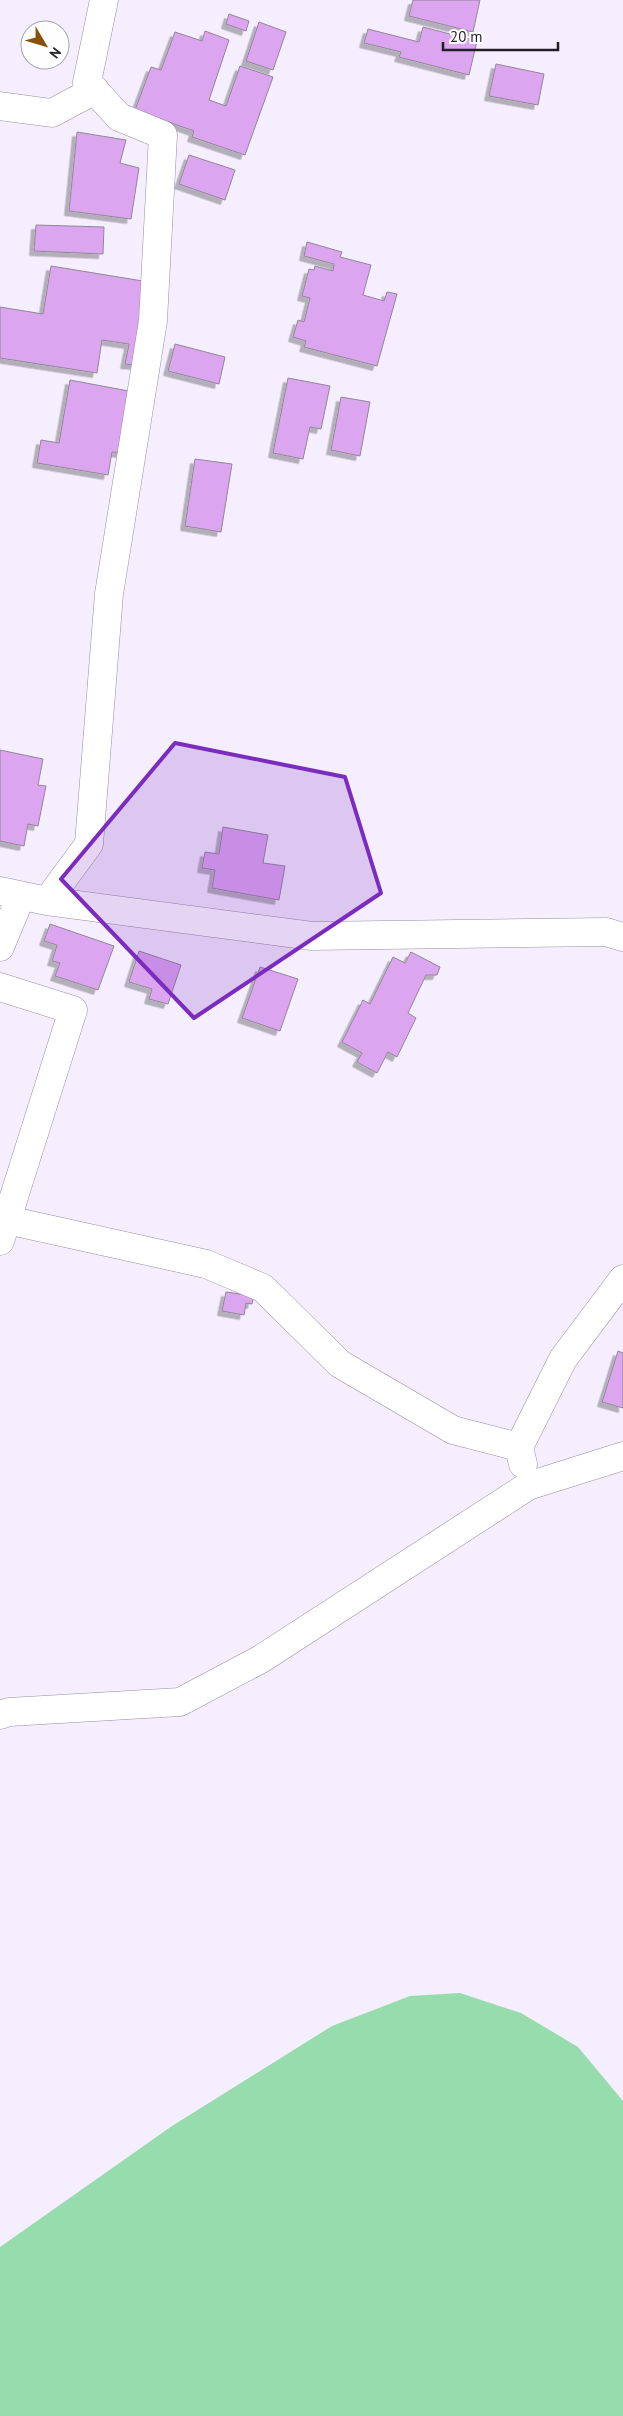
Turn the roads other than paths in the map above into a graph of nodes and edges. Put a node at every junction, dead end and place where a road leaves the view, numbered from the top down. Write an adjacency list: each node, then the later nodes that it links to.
1 (104, 0): 2 (street)
2 (95, 90): 3 (street); 4 (street)
3 (0, 106)
4 (23, 896): 5 (street); 6 (street)
5 (623, 937)
6 (0, 947)
7 (0, 987): 8 (street)
8 (3, 1230): 10 (street)
9 (623, 1279): 10 (street)
10 (519, 1447): 12 (street)
11 (623, 1456): 12 (street)
12 (528, 1486): 13 (street)
13 (0, 1715)

